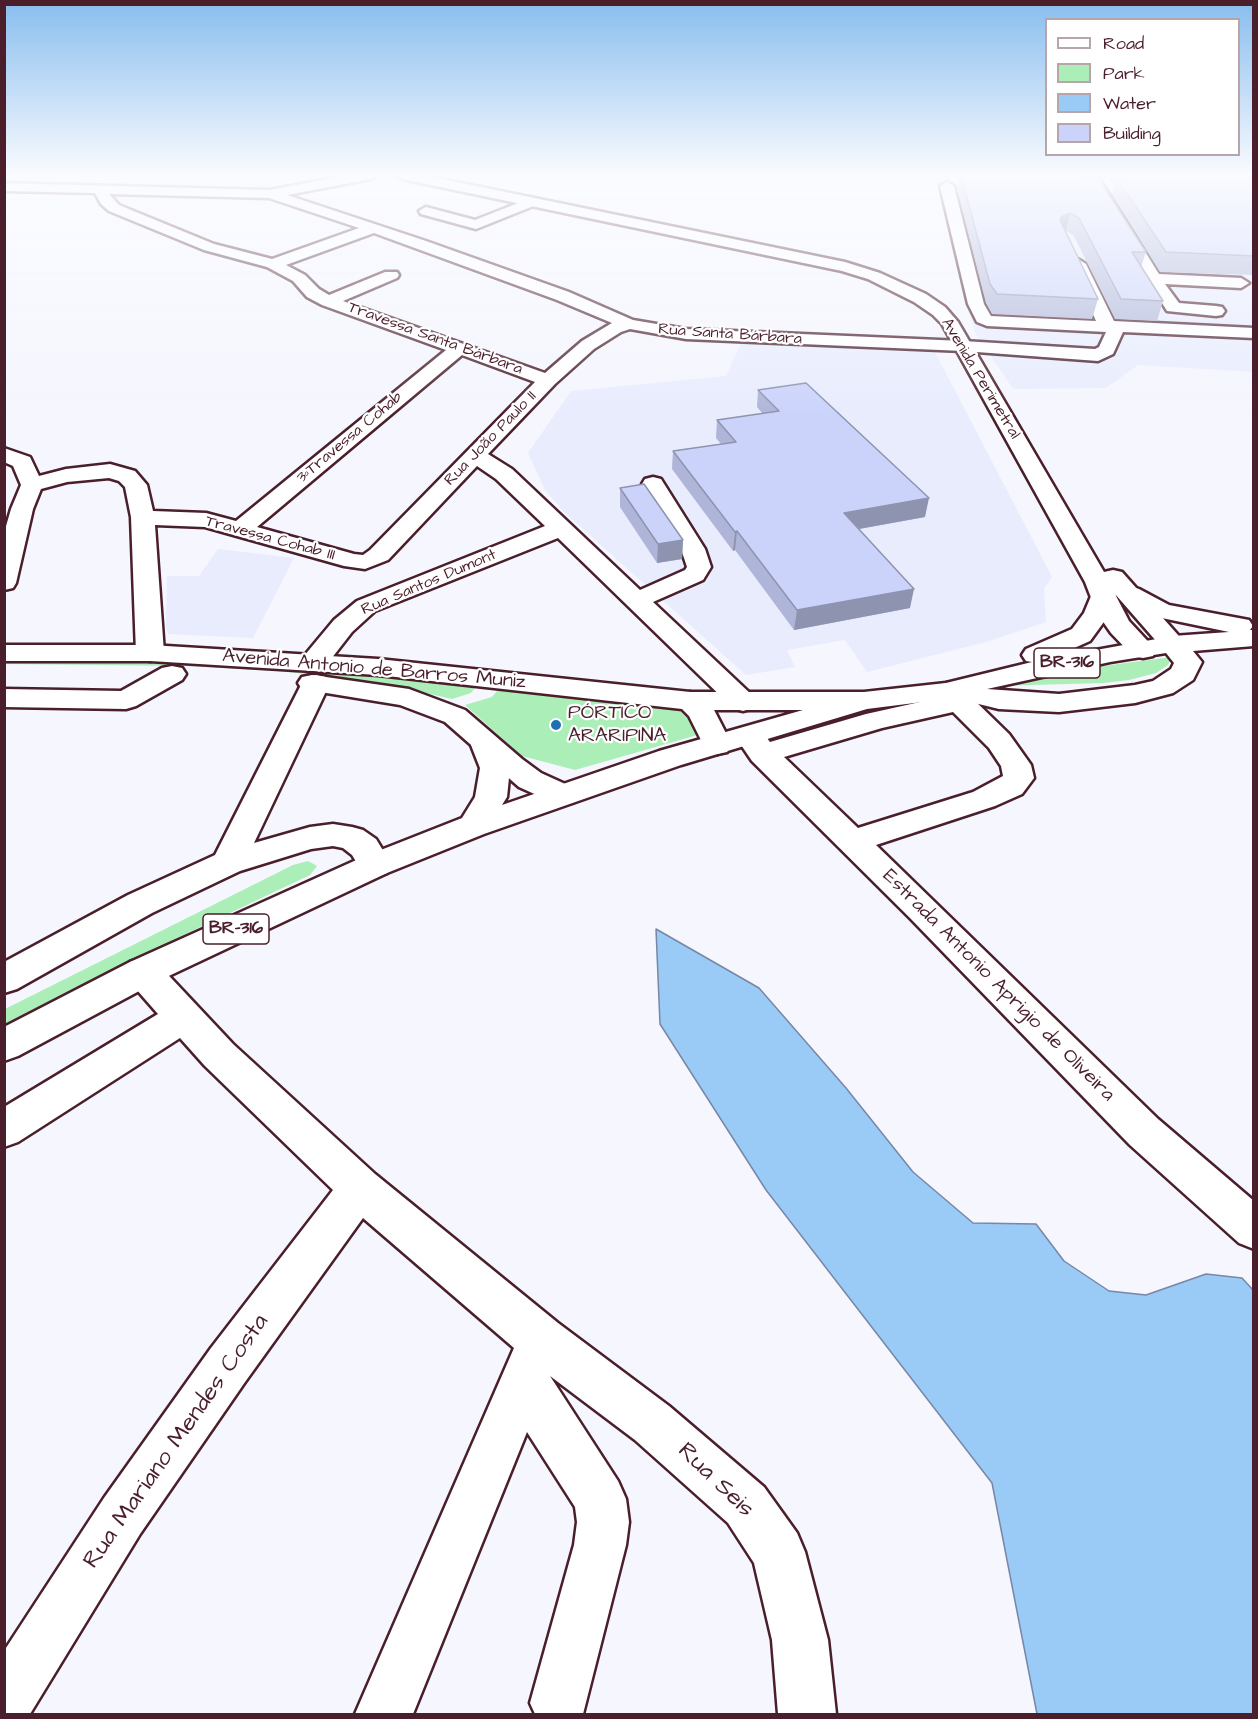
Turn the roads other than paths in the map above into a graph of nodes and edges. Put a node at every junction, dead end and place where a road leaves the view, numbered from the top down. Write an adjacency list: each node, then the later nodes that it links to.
1 (240, 255): 8 (main road, Travessa Santa Bárbara)
2 (298, 255): 8 (main road)
3 (450, 255): 15 (main road, Rua Santa Bárbara)
4 (794, 255): 19 (main road, Avenida Perimetral)
5 (964, 255): 16 (main road)
6 (1074, 255): 16 (main road)
7 (1139, 255): 10 (main road)
8 (273, 264): 13 (main road, Travessa Santa Bárbara)
9 (391, 275): 13 (main road)
10 (1154, 279): 11 (main road); 14 (main road)
11 (1247, 283): 12 (main road)
12 (1254, 299)
13 (328, 301): 21 (main road, Travessa Santa Bárbara)
14 (1230, 312)
15 (629, 324): 19 (main road, Rua Santa Bárbara); 22 (main road, Rua João Paulo II)
16 (1114, 333): 18 (main road); 19 (main road, Rua Santa Bárbara)
17 (1254, 333): 18 (main road)
18 (1186, 336): 20 (main road)
19 (963, 346): 33 (main road, Avenida Perimetral)
20 (1254, 347)
21 (459, 348): 22 (main road, Travessa Santa Bárbara); 30 (main road, 3ªTravessa Cohab)
22 (548, 380): 24 (main road, Rua João Paulo II)
23 (4, 454): 25 (main road)
24 (474, 455): 29 (main road, Estrada Antonio Aprigio de Oliveira); 31 (main road, Rua João Paulo II)
25 (31, 481): 26 (main road); 28 (main road); 32 (main road)
26 (4, 482)
27 (653, 484): 34 (main road)
28 (142, 517): 30 (main road, Travessa Cohab III); 40 (main road)
29 (562, 528): 34 (main road, Estrada Antonio Aprigio de Oliveira); 41 (main road, Rua Santos Dumont)
30 (241, 529): 31 (main road, Travessa Cohab III)
31 (360, 562)
32 (4, 583)
33 (1117, 594): 35 (main road); 37 (main road); 38 (main road); 44 (main road)
34 (637, 600): 50 (main road, Estrada Antonio Aprigio de Oliveira)
35 (1254, 627)
36 (1254, 638): 37 (main road, BR-316)
37 (1173, 644): 38 (main road, BR-316); 46 (main road)
38 (1143, 650): 44 (main road, BR-316)
39 (4, 653): 40 (main road, Avenida Antonio de Barros Muniz)
40 (150, 653): 41 (main road, Avenida Antonio de Barros Muniz)
41 (315, 673): 43 (main road, Avenida Antonio de Barros Muniz); 45 (main road, Avenida Antonio de Barros Muniz); 49 (main road, Avenida Antonio de Barros Muniz); 55 (main road, Rua Santos Dumont)
42 (4, 674): 43 (main road, Avenida Antonio de Barros Muniz)
43 (172, 674): 47 (main road)
44 (991, 678): 46 (main road, BR-316)
45 (488, 679): 48 (main road, Avenida Antonio de Barros Muniz); 49 (main road)
46 (954, 694): 50 (main road, BR-316); 50 (main road); 54 (main road)
47 (4, 698)
48 (690, 701): 50 (main road, Avenida Antonio de Barros Muniz); 50 (main road)
49 (440, 710): 51 (main road, Avenida Antonio de Barros Muniz)
50 (743, 734): 52 (main road, BR-316); 54 (main road, Estrada Antonio Aprigio de Oliveira)
51 (486, 745): 52 (main road, Avenida Antonio de Barros Muniz); 53 (main road)
52 (563, 795): 53 (main road, BR-316)
53 (473, 826): 56 (main road, BR-316)
54 (853, 841): 63 (main road, Estrada Antonio Aprigio de Oliveira)
55 (228, 863): 56 (main road); 58 (main road)
56 (375, 865): 57 (main road, BR-316)
57 (143, 972): 59 (main road); 60 (main road, BR-316)
58 (4, 980)
59 (185, 1016): 61 (main road); 62 (main road)
60 (4, 1045)
61 (4, 1129)
62 (360, 1188): 64 (main road); 65 (main road, Rua Mariano Mendes Costa)
63 (1254, 1229)
64 (532, 1360): 66 (main road); 67 (main road); 68 (main road, Rua Seis)
65 (4, 1703)
66 (559, 1703)
67 (384, 1714)
68 (807, 1714)

